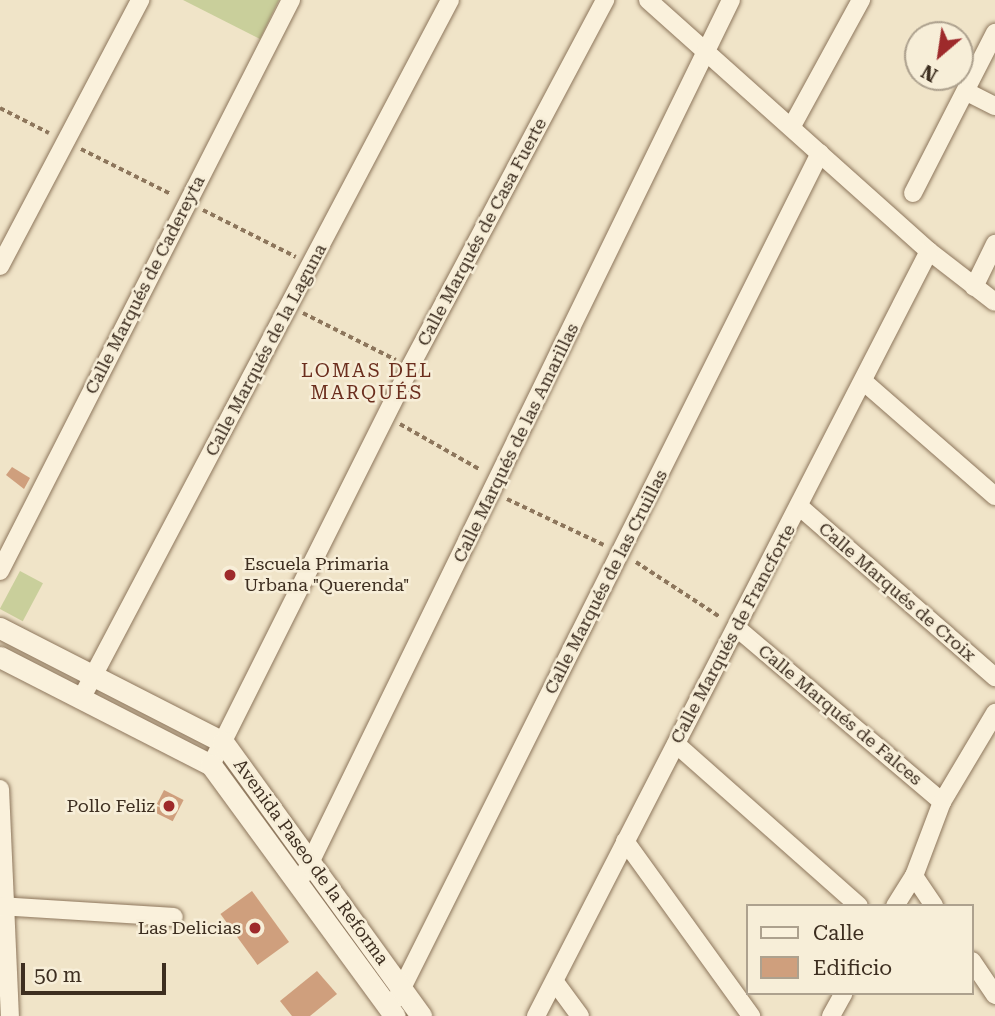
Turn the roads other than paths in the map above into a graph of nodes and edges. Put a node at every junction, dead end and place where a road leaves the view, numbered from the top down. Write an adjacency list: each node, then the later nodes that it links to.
1 (140, 0): 17 (street)
2 (291, 0): 23 (street, Calle Marqués de Cadereyta)
3 (450, 0): 27 (street, Calle Marqués de la Laguna)
4 (605, 0): 31 (street, Calle Marqués de Casa Fuerte)
5 (648, 0): 9 (street)
6 (731, 0): 9 (street, Calle Marqués de las Amarillas)
7 (861, 0): 12 (street)
8 (995, 33): 10 (street)
9 (704, 52): 12 (street); 37 (street, Calle Marqués de las Amarillas)
10 (967, 92): 11 (street); 14 (street)
11 (995, 106)
12 (792, 126): 13 (street)
13 (820, 153): 16 (street); 47 (street, Calle Marqués de las Cruillas)
14 (913, 192)
15 (995, 244): 18 (street)
16 (929, 251): 18 (street); 20 (street, Calle Marqués de Francforte)
17 (0, 266)
18 (974, 287): 19 (street)
19 (995, 302)
20 (863, 381): 21 (street); 22 (street, Calle Marqués de Francforte)
21 (995, 496)
22 (800, 507): 25 (street, Calle Marqués de Francforte); 28 (street, Calle Marqués de Croix)
23 (0, 571)
24 (0, 628): 27 (street, Avenida Paseo de la Reforma)
25 (737, 628): 32 (street, Calle Marqués de Francforte); 35 (street, Calle Marqués de Falces)
26 (0, 657): 29 (street, Avenida Paseo de la Reforma)
27 (93, 676): 29 (street, Calle Marqués de la Laguna); 31 (street, Avenida Paseo de la Reforma)
28 (995, 677)
29 (81, 699): 33 (street, Avenida Paseo de la Reforma)
30 (995, 713): 35 (street)
31 (223, 742): 33 (street, Calle Marqués de Casa Fuerte); 37 (street, Avenida Paseo de la Reforma)
32 (676, 744): 36 (street, Calle Marqués de Francforte); 40 (street)
33 (211, 765): 39 (street, Avenida Paseo de la Reforma)
34 (0, 789): 43 (street)
35 (942, 802): 38 (street)
36 (625, 841): 46 (street, Calle Marqués de Francforte); 55 (street)
37 (312, 859): 39 (street, Calle Marqués de las Amarillas); 47 (street, Avenida Paseo de la Reforma)
38 (914, 876): 41 (street); 42 (street)
39 (299, 886): 50 (street, Avenida Paseo de la Reforma)
40 (857, 904)
41 (896, 904)
42 (933, 904)
43 (2, 906): 44 (street); 51 (street)
44 (174, 917)
45 (974, 964): 49 (street)
46 (555, 982): 53 (street, Calle Marqués de Francforte); 54 (street)
47 (402, 989): 50 (street, Calle Marqués de las Cruillas); 52 (street, Avenida Paseo de la Reforma)
48 (843, 995): 56 (street)
49 (995, 995)
50 (393, 1013)
51 (10, 1016)
52 (421, 1016)
53 (536, 1016)
54 (580, 1016)
55 (751, 1016)
56 (831, 1016)

